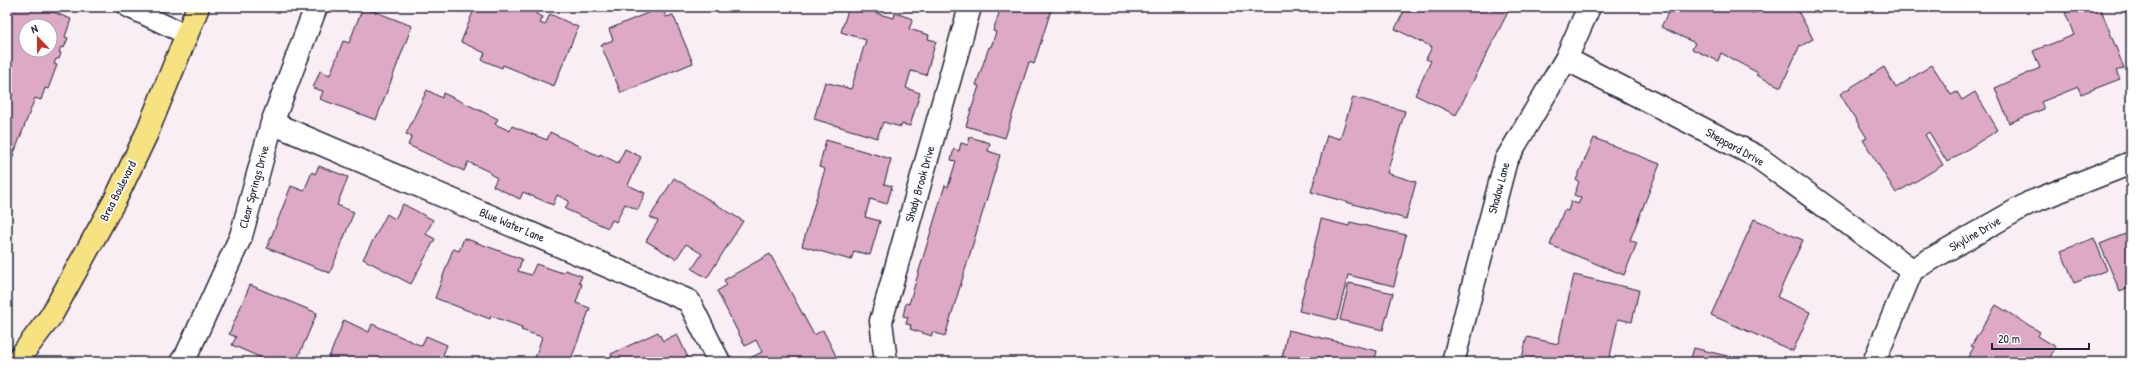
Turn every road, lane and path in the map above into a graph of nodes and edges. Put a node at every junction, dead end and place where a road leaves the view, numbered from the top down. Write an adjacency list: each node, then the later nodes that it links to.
1 (126, 7): 6 (lane)
2 (198, 7): 6 (main road, Brea Boulevard)
3 (316, 7): 8 (street, Clear Springs Drive)
4 (970, 7): 14 (street, Shady Brook Drive)
5 (1589, 7): 7 (street, Shadow Lane)
6 (187, 35): 12 (main road, Brea Boulevard)
7 (1566, 59): 10 (street, Sheppard Drive); 15 (street, Shadow Lane)
8 (272, 123): 11 (street, Clear Springs Drive); 13 (street, Blue Water Lane)
9 (2131, 163): 10 (street, Skyline Drive)
10 (1912, 270): 16 (street)
11 (189, 359)
12 (16, 362)
13 (719, 362)
14 (886, 362)
15 (1453, 362)
16 (1874, 362)

